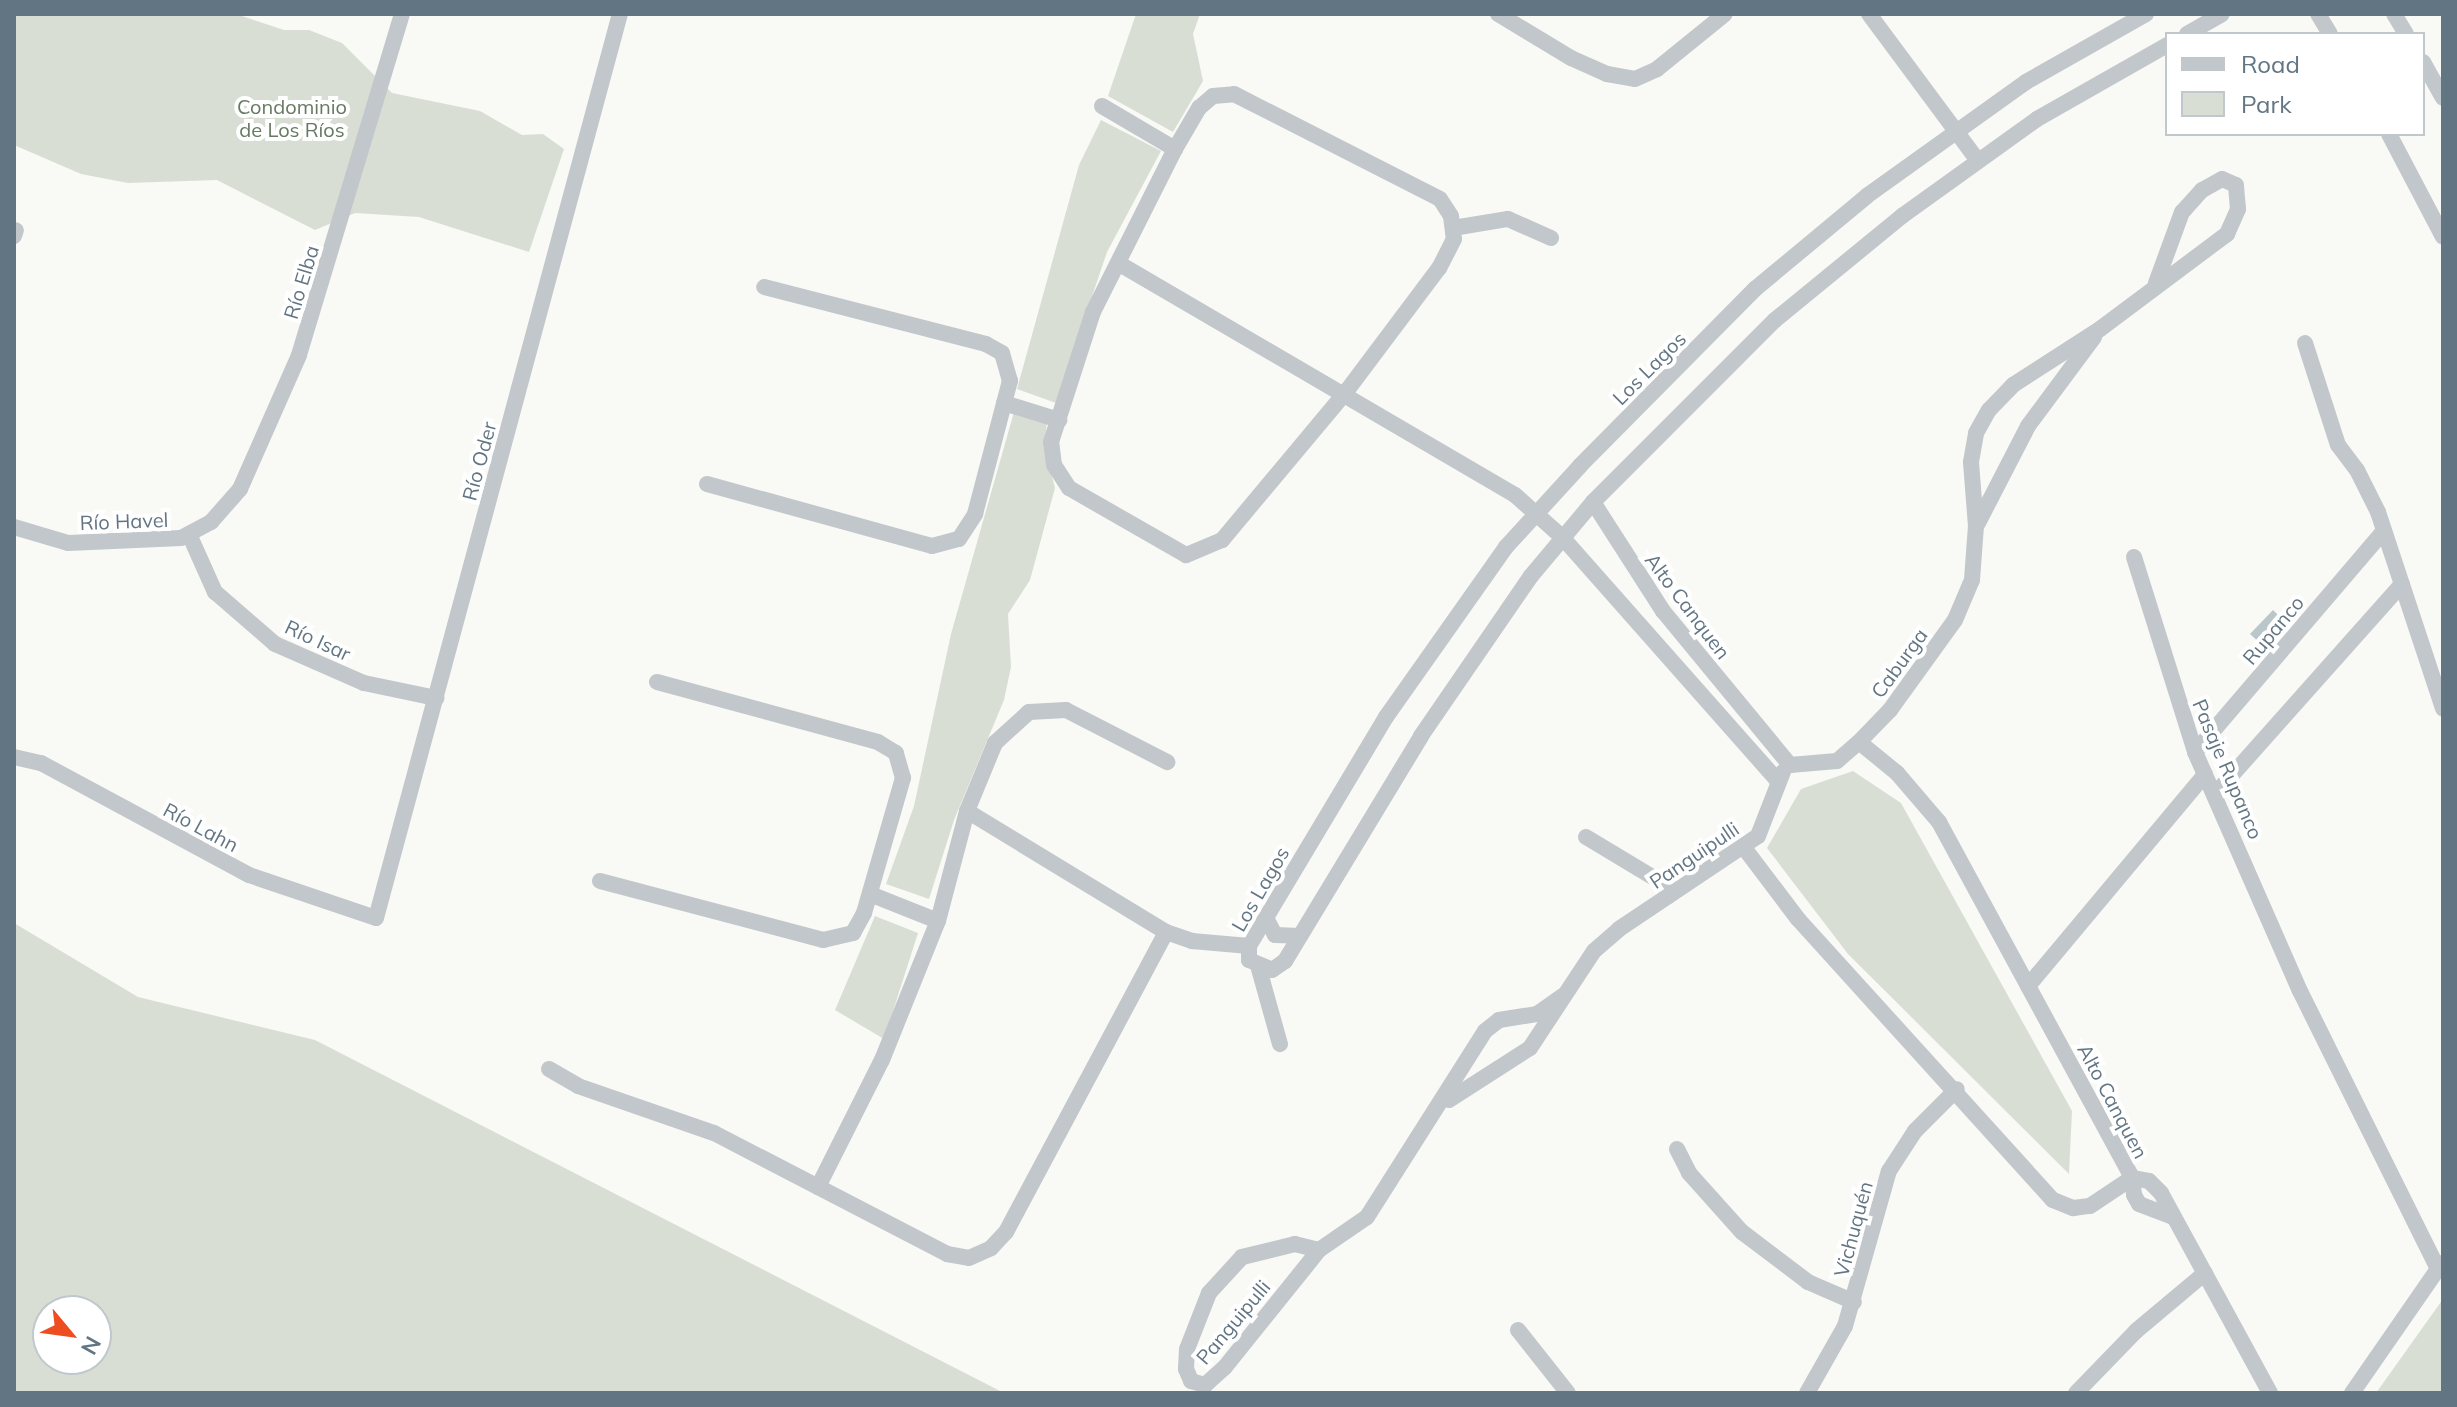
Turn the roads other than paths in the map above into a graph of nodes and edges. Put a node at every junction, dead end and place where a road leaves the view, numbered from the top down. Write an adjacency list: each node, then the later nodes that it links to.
1 (402, 14): 37 (street, Río Elba)
2 (620, 14): 45 (street, Río Oder)
3 (1498, 14): 4 (street)
4 (1725, 14)
5 (2146, 14): 17 (street, Los Lagos)
6 (2222, 14): 10 (street)
7 (2318, 14): 11 (street)
8 (2394, 14): 12 (street)
9 (1875, 16): 17 (street)
10 (2190, 32)
11 (2329, 32)
12 (2405, 32)
13 (2165, 46): 20 (street)
14 (2425, 66): 15 (street)
15 (2443, 98)
16 (1102, 106): 19 (street)
17 (1956, 132): 20 (street); 34 (street, Los Lagos)
18 (2390, 136): 22 (street)
19 (1175, 149): 21 (street); 24 (street)
20 (1978, 161): 33 (street)
21 (1453, 228): 23 (street); 29 (street)
22 (2443, 237)
23 (1551, 238)
24 (1118, 263): 29 (street); 31 (street)
25 (2156, 283): 25 (street, Caburga); 27 (street, Caburga)
26 (764, 287): 30 (street)
27 (2100, 329): 35 (street, Caburga); 35 (street, Caburga)
28 (2305, 343): 38 (street)
29 (1345, 393): 31 (street); 34 (street)
30 (1004, 403): 31 (street); 32 (street)
31 (1059, 420)
32 (707, 484)
33 (1593, 502): 39 (street); 42 (street, Alto Canquen)
34 (1538, 513): 39 (street); 62 (street, Los Lagos)
35 (1976, 526): 47 (street, Caburga)
36 (14, 527): 37 (street, Río Havel)
37 (189, 534): 45 (street, Río Isar)
38 (2381, 534): 41 (street); 48 (street, Rupanco)
39 (1562, 537): 43 (street); 65 (street)
40 (2134, 557): 48 (street, Pasaje Rupanco)
41 (2402, 584): 46 (street); 54 (street)
42 (1663, 611): 43 (street); 51 (street, Alto Canquen)
43 (1643, 631): 53 (street)
44 (657, 682): 59 (street)
45 (436, 698): 61 (street, Río Oder)
46 (2443, 709)
47 (1859, 742): 51 (street, Caburga); 68 (street, Alto Canquen)
48 (2195, 752): 52 (street, Pasaje Rupanco)
49 (14, 757): 61 (street, Río Lahn)
50 (1167, 762): 55 (street)
51 (1790, 765): 53 (street, Panguipulli)
52 (2205, 774): 54 (street, Pasaje Rupanco); 68 (street)
53 (1776, 779): 57 (street, Panguipulli)
54 (2215, 794): 79 (street, Pasaje Rupanco)
55 (967, 811): 63 (street); 64 (street)
56 (1586, 837): 60 (street)
57 (1745, 849): 60 (street, Panguipulli); 72 (street, Alto Canquen)
58 (600, 881): 59 (street)
59 (870, 894): 63 (street)
60 (1669, 896): 69 (street, Panguipulli)
61 (376, 918)
62 (1266, 918): 65 (street); 66 (street, Los Lagos)
63 (938, 921): 76 (street)
64 (1166, 932): 66 (street); 76 (street)
65 (1300, 936): 67 (street)
66 (1249, 946): 67 (street, Los Lagos)
67 (1259, 969): 70 (street, Los Lagos)
68 (2028, 986): 75 (street, Alto Canquen)
69 (1563, 996): 73 (street, Panguipulli); 73 (street, Panguipulli)
70 (1280, 1044)
71 (549, 1069): 76 (street)
72 (1957, 1089): 75 (street, Alto Canquen); 81 (street, Vichuquén)
73 (1441, 1105): 78 (street, Panguipulli)
74 (1677, 1149): 81 (street)
75 (2132, 1178): 77 (street); 77 (street)
76 (818, 1187)
77 (2173, 1217): 80 (street)
78 (1319, 1250): 78 (street, Panguipulli)
79 (2440, 1265): 87 (street)
80 (2205, 1273): 85 (street); 86 (street)
81 (1854, 1302): 84 (street, Vichuquén)
82 (1518, 1330): 83 (street)
83 (1568, 1393)
84 (1807, 1393)
85 (2076, 1393)
86 (2270, 1393)
87 (2352, 1393)

